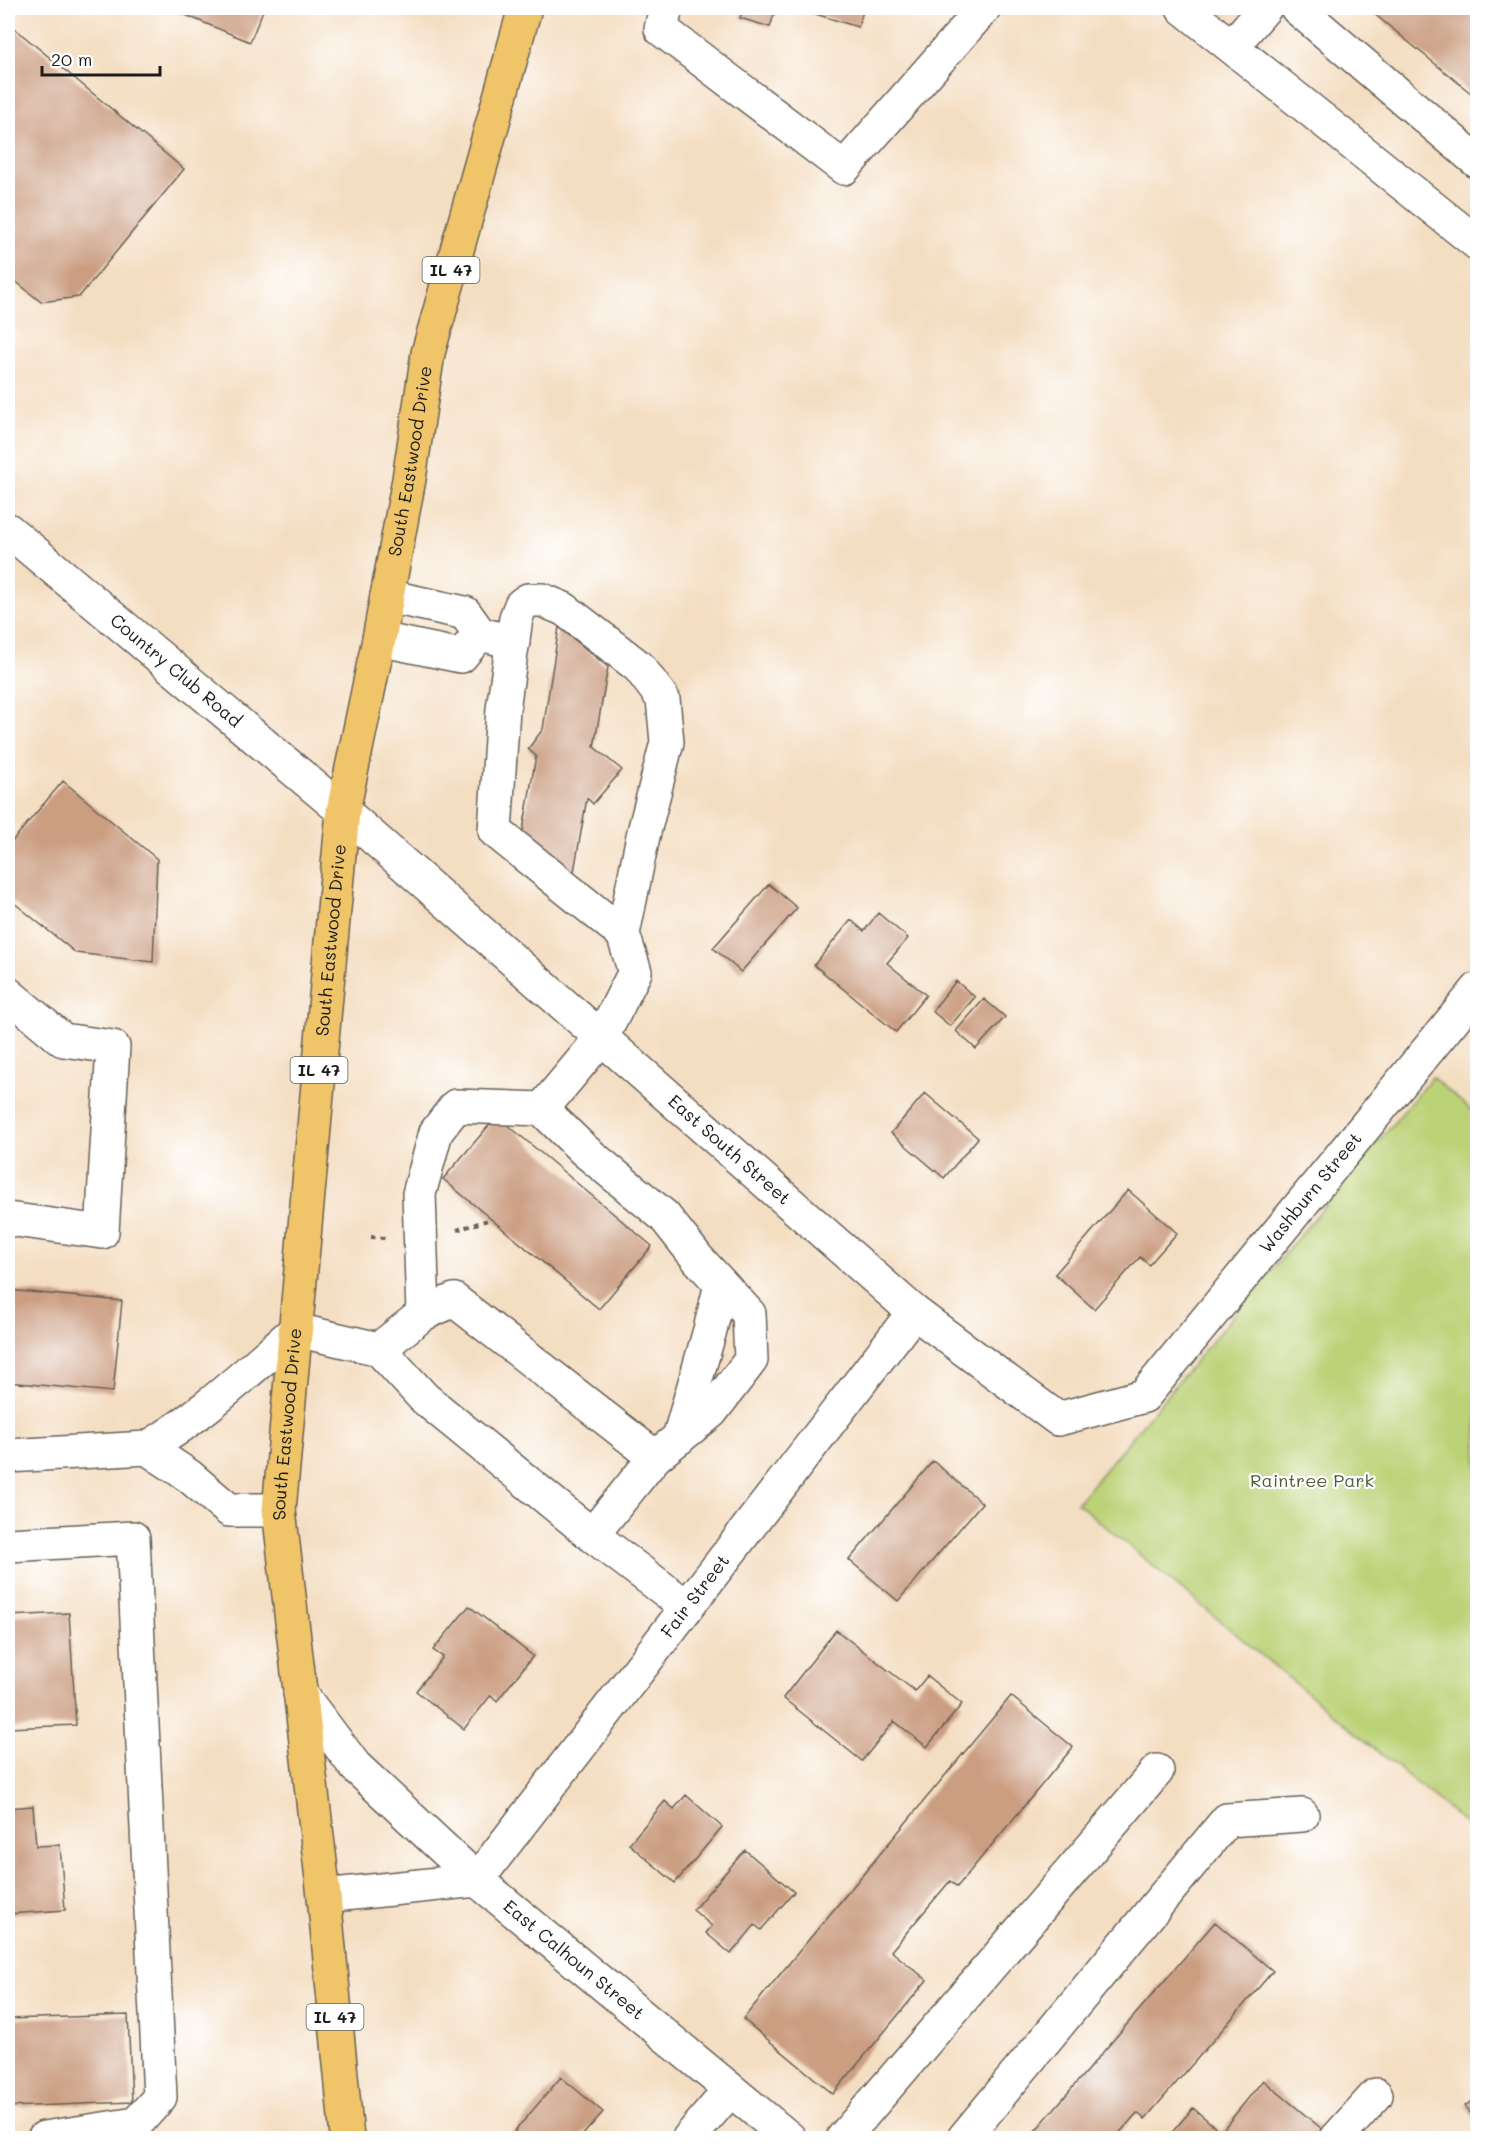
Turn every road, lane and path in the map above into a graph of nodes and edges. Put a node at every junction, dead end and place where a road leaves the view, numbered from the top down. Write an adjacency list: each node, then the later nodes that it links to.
1 (525, 8): 11 (main road, South Eastwood Drive / IL 47)
2 (666, 8): 3 (street)
3 (984, 8)
4 (1183, 8): 7 (street)
5 (1265, 8): 7 (street)
6 (1297, 8): 8 (street)
7 (1232, 46): 9 (street)
8 (1478, 162)
9 (1478, 244)
10 (8, 530): 15 (street, Country Club Road)
11 (387, 596): 12 (street); 13 (main road, South Eastwood Drive / IL 47)
12 (480, 634): 13 (street); 14 (street)
13 (379, 639): 15 (main road, South Eastwood Drive / IL 47)
14 (513, 642): 16 (street); 16 (street)
15 (343, 811): 19 (street, East South Street); 25 (main road, South Eastwood Drive / IL 47)
16 (623, 934): 19 (street)
17 (1478, 989): 27 (street, Washburn Street)
18 (8, 994): 21 (street)
19 (602, 1037): 20 (street); 23 (street, East South Street)
20 (542, 1109): 22 (street); 24 (street)
21 (8, 1219)
22 (721, 1284): 28 (street); 28 (street)
23 (914, 1312): 27 (street, East South Street); 34 (street, Fair Street)
24 (423, 1314): 26 (street); 28 (street)
25 (296, 1330): 26 (street); 29 (street); 31 (main road, South Eastwood Drive / IL 47)
26 (379, 1349): 32 (street)
27 (1144, 1396)
28 (667, 1447): 32 (street)
29 (147, 1448): 30 (street); 31 (street)
30 (8, 1456)
31 (279, 1510): 35 (main road, South Eastwood Drive / IL 47)
32 (592, 1535): 34 (street)
33 (8, 1545): 42 (street)
34 (687, 1607): 38 (street, Fair Street)
35 (300, 1693): 38 (street, East Calhoun Street); 39 (main road, South Eastwood Drive / IL 47)
36 (1157, 1771): 46 (street)
37 (1302, 1815): 47 (street)
38 (477, 1880): 39 (street); 40 (street, East Calhoun Street)
39 (324, 1896): 43 (main road, South Eastwood Drive / IL 47)
40 (730, 2090): 44 (street); 45 (street, East Calhoun Street)
41 (1376, 2095): 48 (street)
42 (44, 2139)
43 (346, 2139)
44 (689, 2139)
45 (789, 2139)
46 (843, 2139)
47 (964, 2139)
48 (1337, 2139)

